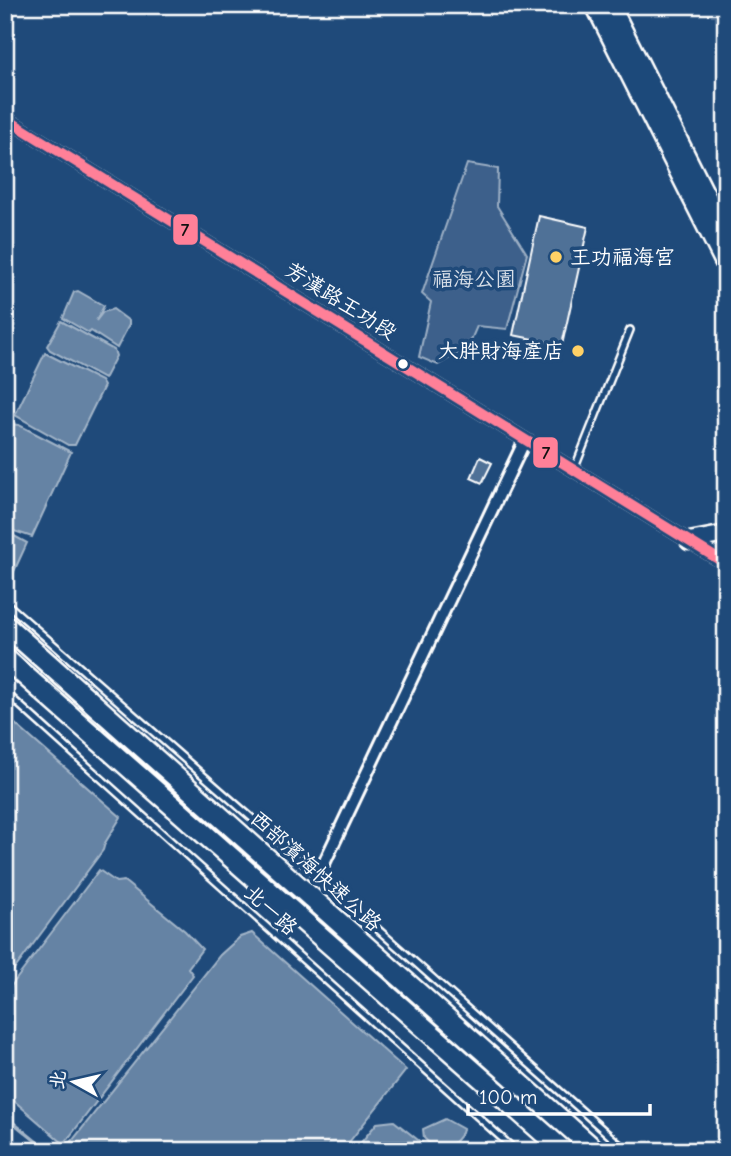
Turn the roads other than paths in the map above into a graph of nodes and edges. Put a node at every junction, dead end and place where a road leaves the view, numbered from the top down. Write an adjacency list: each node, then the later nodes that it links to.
1 (594, 5): 5 (main road)
2 (611, 5): 4 (main road)
3 (5, 118): 7 (street, 芳漢路王功段)
4 (726, 234)
5 (726, 267)
6 (630, 330): 8 (lane)
7 (525, 440): 8 (street, 芳漢路王功段); 16 (street)
8 (574, 470): 10 (street, 芳漢路王功段)
9 (726, 534): 10 (main road)
10 (689, 541): 11 (street, 芳漢路王功段)
11 (726, 564)
12 (5, 602): 16 (lane)
13 (5, 625): 19 (highway, 西部濱海快速公路)
14 (5, 658): 18 (highway)
15 (5, 692): 17 (lane, 北一路)
16 (318, 876): 20 (lane)
17 (516, 1151)
18 (564, 1151)
19 (596, 1151)
20 (627, 1151)

